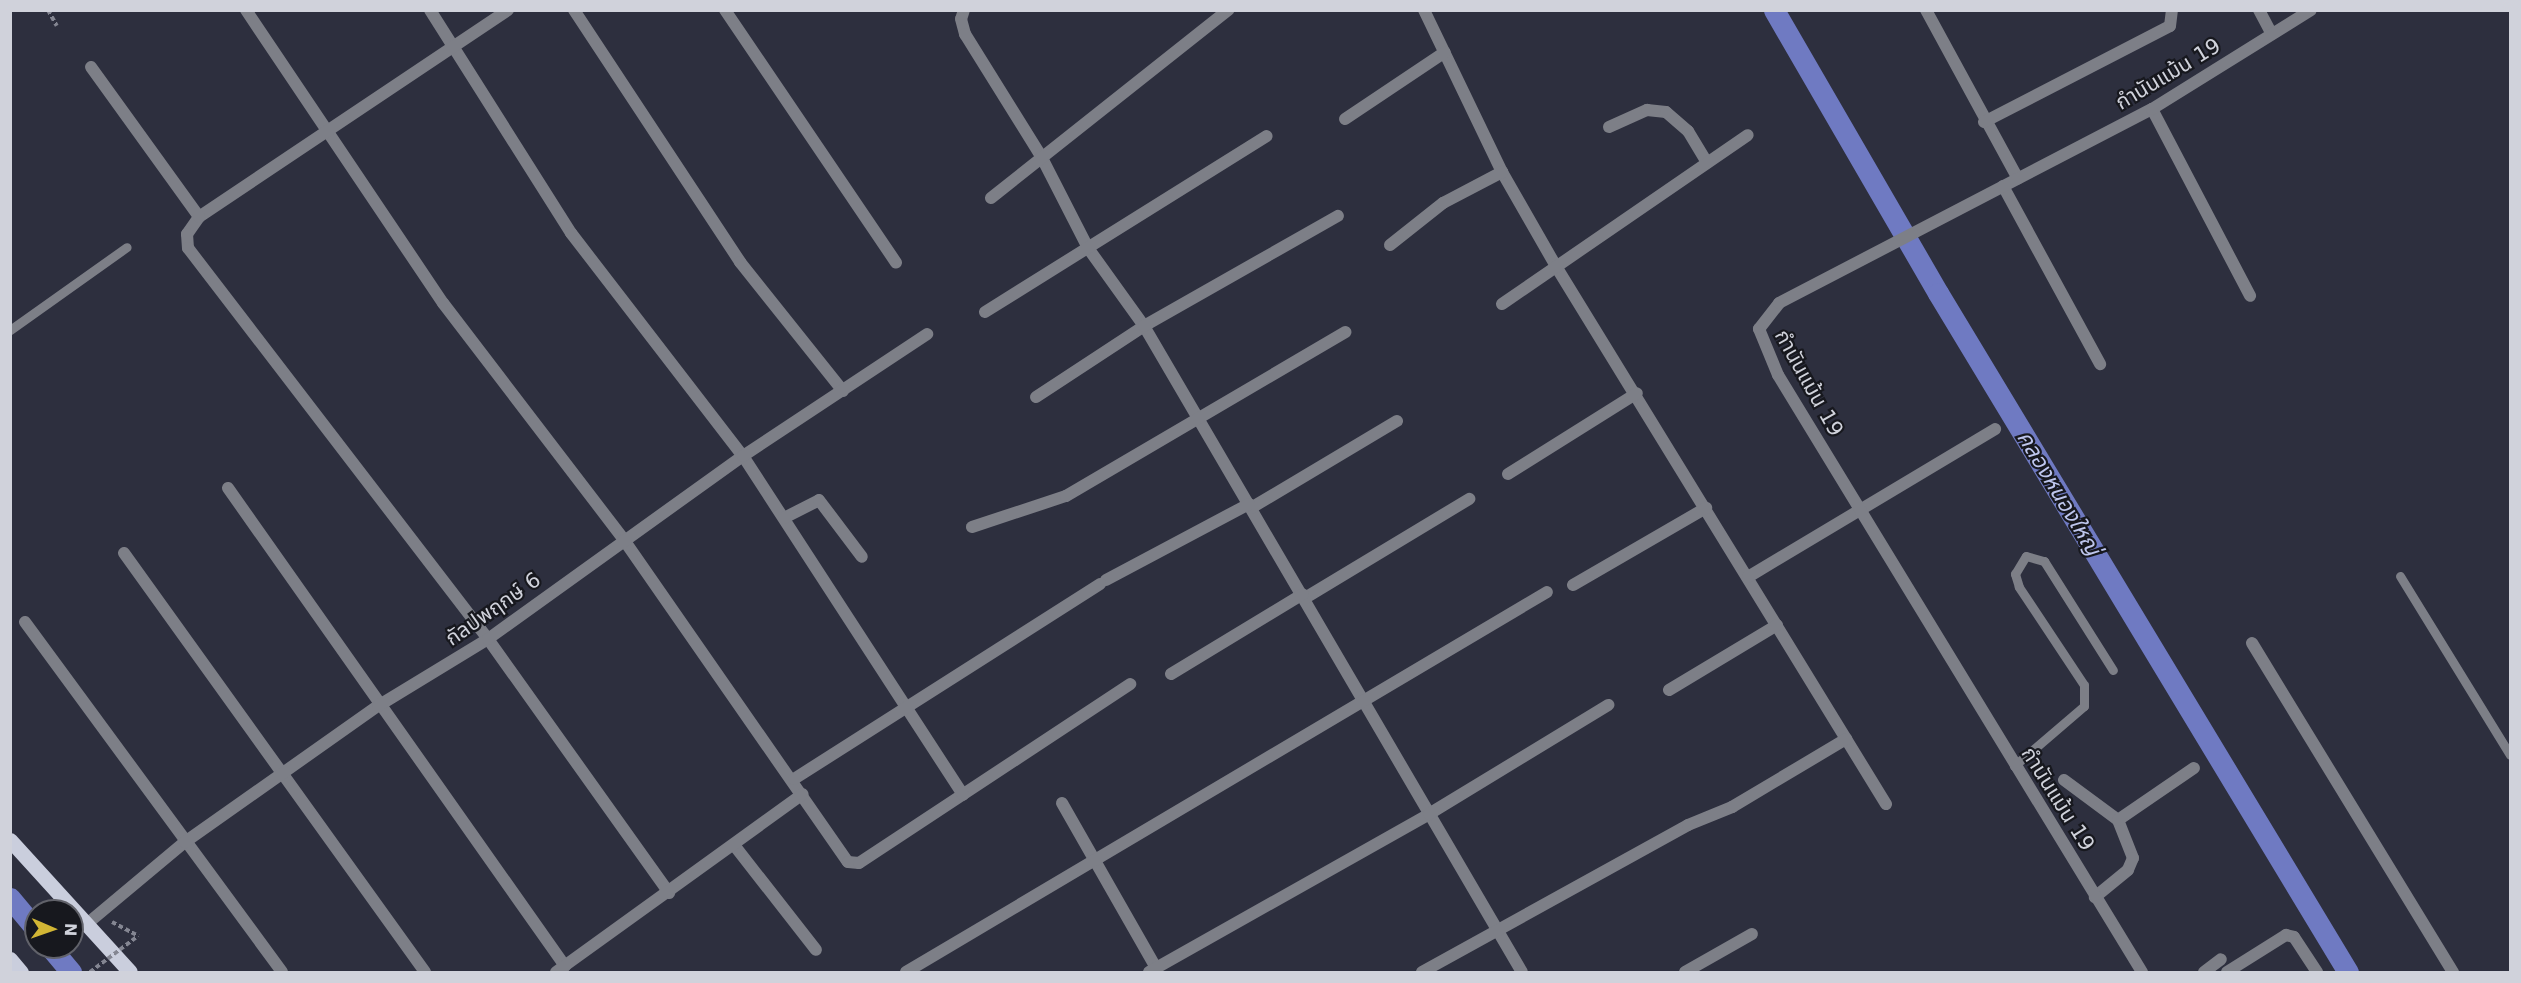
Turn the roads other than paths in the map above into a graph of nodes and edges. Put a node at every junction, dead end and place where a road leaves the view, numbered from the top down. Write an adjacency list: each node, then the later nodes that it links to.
1 (246, 10): 21 (street)
2 (430, 10): 14 (street)
3 (508, 10): 14 (street)
4 (574, 10): 45 (street)
5 (725, 10): 35 (street)
6 (964, 10): 24 (street)
7 (1228, 10): 24 (street)
8 (1424, 10): 15 (street)
9 (1926, 10): 19 (street)
10 (2172, 10): 19 (street)
11 (2259, 10): 13 (street)
12 (2311, 10): 13 (street, กำนันแม้น 19)
13 (2271, 33): 17 (street, กำนันแม้น 19)
14 (454, 45): 21 (street); 51 (street)
15 (1445, 52): 18 (street); 26 (street)
16 (91, 67): 31 (street)
17 (2152, 109): 27 (street, กำนันแม้น 19); 37 (street)
18 (1345, 119)
19 (1984, 122): 27 (street)
20 (1609, 127): 25 (street)
21 (327, 132): 31 (street); 60 (street)
22 (1748, 135): 25 (street)
23 (1268, 136): 34 (street)
24 (1041, 156): 29 (street); 34 (street)
25 (1707, 163): 36 (street)
26 (1502, 172): 32 (street); 36 (street)
27 (2018, 178): 28 (street, กำนันแม้น 19)
28 (2003, 186): 44 (street); 57 (street, กำนันแม้น 19)
29 (991, 198)
30 (1338, 216): 40 (street)
31 (199, 217): 70 (street)
32 (1390, 245)
33 (127, 247): 41 (lane)
34 (1088, 248): 39 (street); 40 (street)
35 (896, 263)
36 (1557, 268): 38 (street); 46 (street)
37 (2250, 296)
38 (1502, 304)
39 (985, 312)
40 (1144, 326): 47 (street); 48 (street)
41 (10, 330)
42 (1345, 332): 48 (street)
43 (927, 334): 45 (street, กัลปพฤกษ์ 6)
44 (2100, 364)
45 (843, 392): 51 (street, กัลปพฤกษ์ 6)
46 (1637, 393): 52 (street); 56 (street)
47 (1036, 397)
48 (1198, 418): 55 (street); 59 (street)
49 (1396, 421): 55 (street)
50 (1995, 429): 57 (street)
51 (743, 456): 58 (street); 60 (street, กัลปพฤกษ์ 6)
52 (1508, 474)
53 (228, 488): 78 (street)
54 (1469, 499): 67 (street)
55 (1250, 506): 67 (street); 79 (street)
56 (1706, 508): 64 (street); 65 (street)
57 (1861, 513): 64 (street); 82 (street, กำนันแม้น 19)
58 (784, 518): 62 (street); 79 (street)
59 (972, 527)
60 (624, 540): 70 (street, กัลปพฤกษ์ 6); 85 (street)
61 (124, 553): 84 (street)
62 (862, 557)
63 (2400, 576): 81 (lane)
64 (1748, 577): 69 (street)
65 (1574, 585)
66 (1547, 592): 76 (street)
67 (1304, 596): 73 (street); 76 (street)
68 (25, 622): 94 (street)
69 (1777, 625): 75 (street); 80 (street)
70 (488, 639): 78 (street, กัลปพฤกษ์ 6); 97 (street)
71 (2252, 643): 119 (street)
72 (2113, 670): 82 (lane)
73 (1171, 674)
74 (1130, 684): 88 (street)
75 (1668, 690)
76 (1364, 699): 91 (street); 96 (street)
77 (1608, 705): 91 (street)
78 (378, 706): 84 (street, กัลปพฤกษ์ 6); 105 (street)
79 (904, 710): 85 (street); 88 (street)
80 (1846, 739): 90 (street); 100 (street)
81 (2511, 754)
82 (2014, 766): 98 (street, กำนันแม้น 19)
83 (2194, 768): 92 (street)
84 (285, 772): 94 (street, กัลปพฤกษ์ 6); 110 (street)
85 (794, 779): 87 (street)
86 (2064, 780): 92 (street)
87 (803, 794): 88 (street); 95 (street)
88 (963, 795)
89 (1062, 803): 96 (street)
90 (1886, 804)
91 (1429, 814): 100 (street); 106 (street)
92 (2118, 820): 98 (street)
93 (10, 840): 99 (main road)
94 (185, 842): 99 (street, กัลปพฤกษ์ 6); 109 (street)
95 (734, 845): 97 (street); 102 (street)
96 (1096, 859): 106 (street); 111 (street)
97 (669, 893): 105 (street)
98 (2095, 897): 115 (street, กำนันแม้น 19)
99 (88, 923): 108 (main road)
100 (1497, 930): 112 (street); 113 (street)
101 (1752, 934): 114 (street)
102 (816, 950)
103 (10, 959): 107 (main road)
104 (2221, 959): 116 (street)
105 (560, 969)
106 (1153, 970)
107 (21, 972)
108 (130, 972)
109 (282, 972)
110 (426, 972)
111 (906, 972)
112 (1422, 972)
113 (1522, 972)
114 (1685, 972)
115 (2142, 972)
116 (2204, 972)
117 (2227, 972): 118 (street)
118 (2317, 972)
119 (2453, 972)

